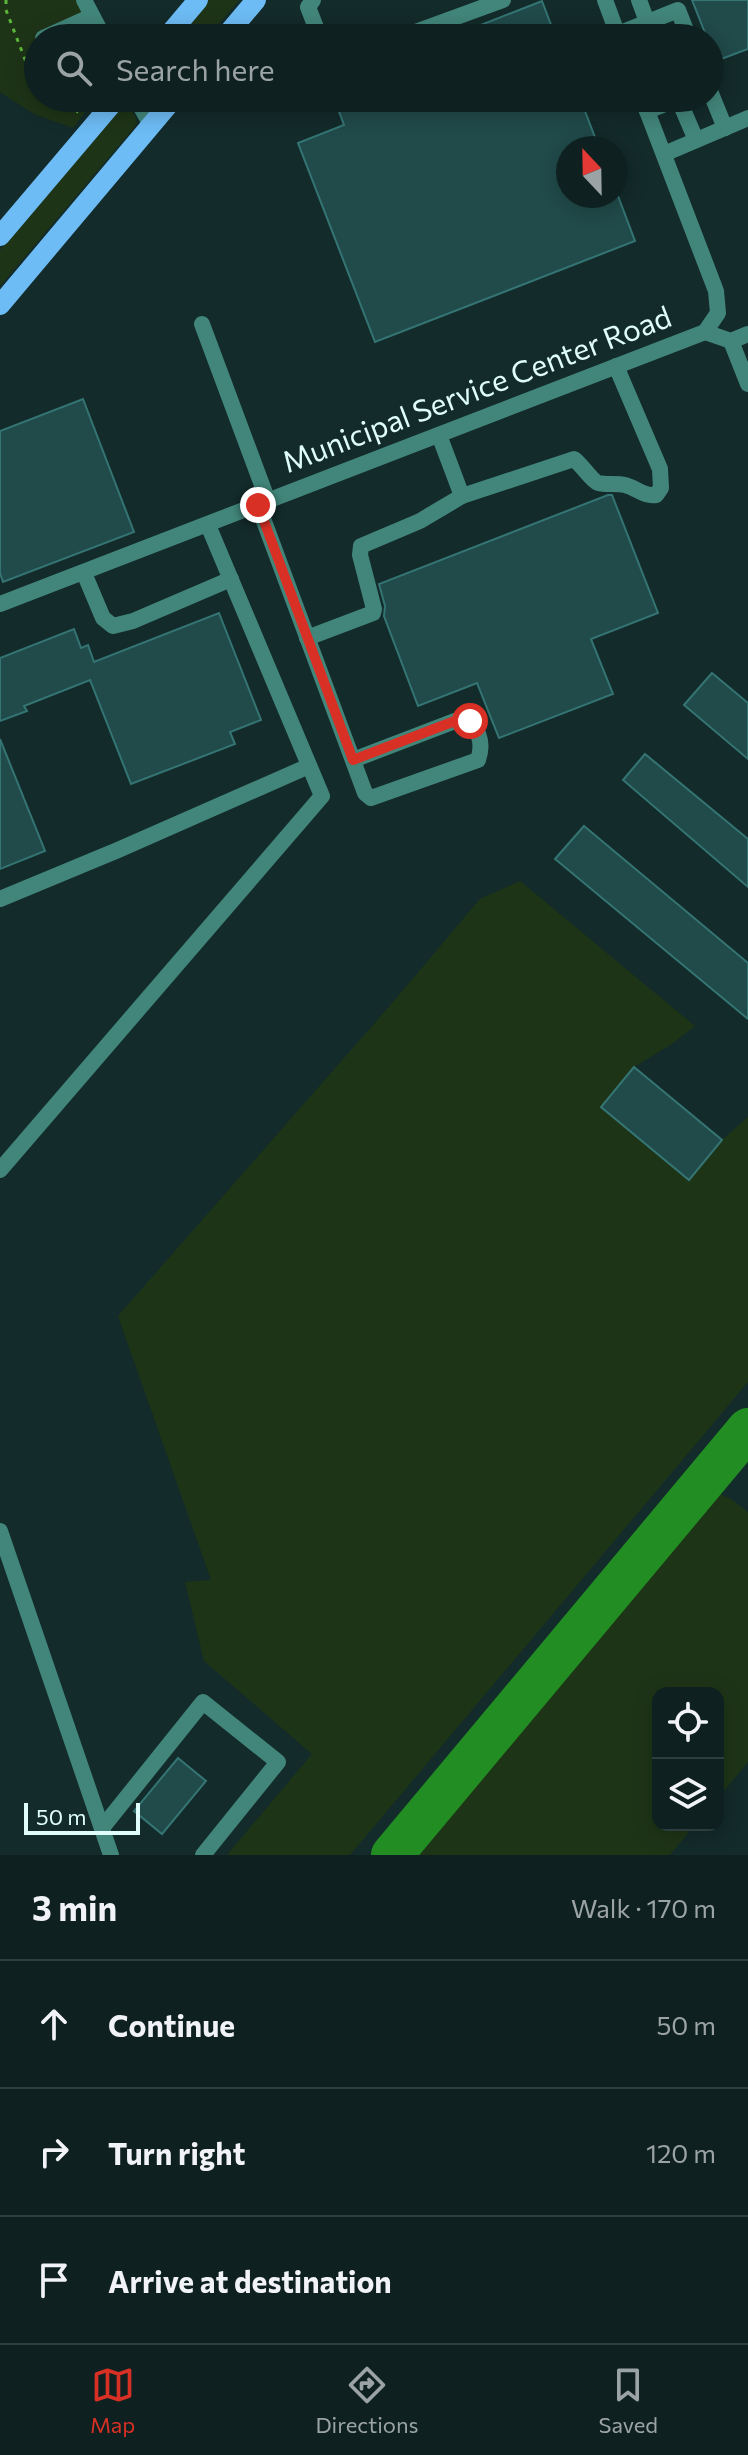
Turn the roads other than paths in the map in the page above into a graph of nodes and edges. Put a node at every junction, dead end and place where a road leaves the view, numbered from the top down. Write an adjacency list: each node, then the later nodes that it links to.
1 (256, 0): 10 (main road)
2 (313, 0): 11 (street)
3 (503, 0): 12 (street)
4 (605, 0): 13 (street)
5 (639, 0): 14 (street)
6 (196, 1): 9 (main road)
7 (88, 8): 8 (street)
8 (62, 24)
9 (177, 24)
10 (236, 24)
11 (315, 24)
12 (437, 24)
13 (614, 24)
14 (648, 24)
15 (659, 24): 16 (street)
16 (684, 24)
17 (105, 112): 28 (main road)
18 (144, 112): 24 (street)
19 (162, 112): 24 (main road)
20 (648, 112): 27 (street)
21 (684, 112): 26 (street)
22 (719, 112): 25 (street)
23 (748, 118): 25 (street)
24 (151, 125): 29 (main road)
25 (725, 128): 26 (street)
26 (696, 140): 27 (street)
27 (664, 154): 31 (street)
28 (0, 236)
29 (0, 305)
30 (202, 324): 38 (street)
31 (705, 332): 33 (street); 34 (street, Municipal Service Center Road)
32 (748, 334): 33 (street)
33 (731, 341): 35 (street)
34 (616, 366): 36 (street, Municipal Service Center Road); 37 (street)
35 (748, 384)
36 (439, 435): 37 (street); 38 (street, Municipal Service Center Road)
37 (462, 496): 43 (street)
38 (263, 503): 39 (street, Municipal Service Center Road); 43 (street)
39 (208, 525): 40 (street, Municipal Service Center Road); 41 (street)
40 (84, 573): 41 (street); 42 (street, Municipal Service Center Road)
41 (231, 579): 45 (street)
42 (0, 604)
43 (307, 638): 44 (street)
44 (353, 760): 44 (street)
45 (309, 766): 46 (street); 47 (street)
46 (0, 899)
47 (0, 1170)
48 (0, 1531): 49 (street)
49 (102, 1828): 50 (street); 51 (street)
50 (111, 1855)
51 (203, 1855)

